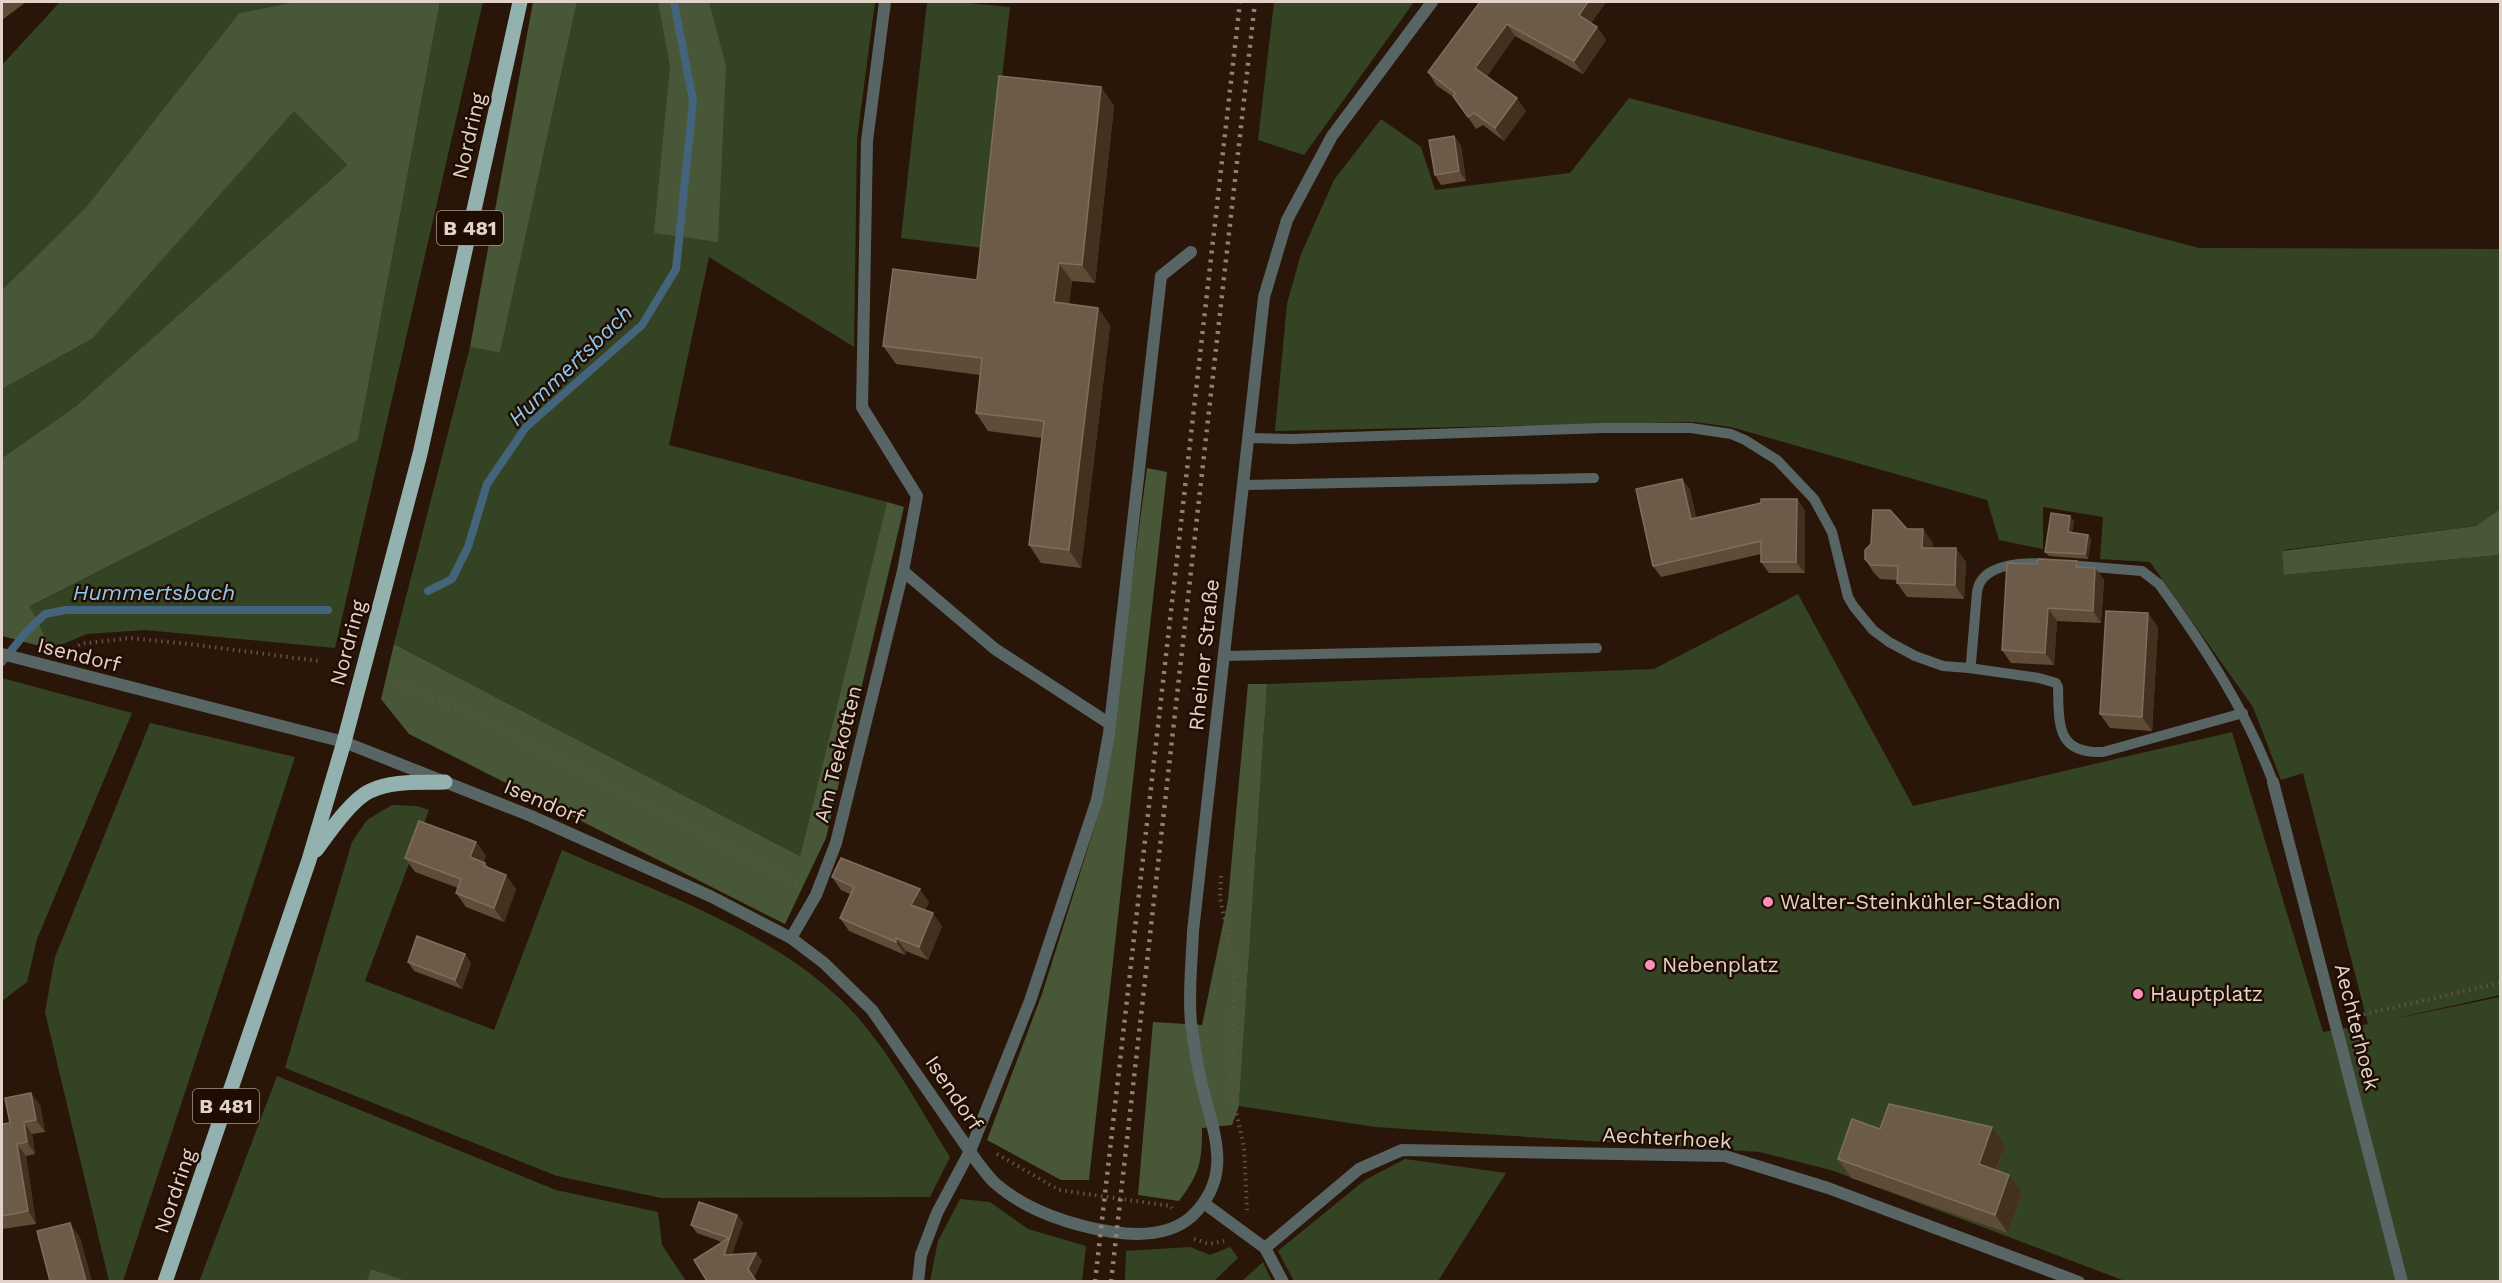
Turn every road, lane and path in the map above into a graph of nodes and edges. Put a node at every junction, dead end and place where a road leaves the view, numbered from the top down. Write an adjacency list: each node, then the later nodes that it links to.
1 (520, 2): 18 (main road, Nordring / B 481)
2 (885, 2): 8 (street, Am Teekotten)
3 (1432, 2): 5 (street, Rheiner Straße)
4 (1191, 252): 17 (street)
5 (1248, 438): 7 (street, Rheiner Straße); 14 (lane)
6 (1594, 478): 7 (lane)
7 (1244, 485): 11 (street, Rheiner Straße)
8 (903, 571): 17 (street); 23 (street, Am Teekotten)
9 (1597, 648): 11 (lane)
10 (2, 654): 13 (street, Isendorf)
11 (1223, 656): 28 (street, Rheiner Straße)
12 (319, 662): 13 (path)
13 (50, 668): 18 (street, Isendorf)
14 (1969, 668): 16 (lane); 16 (lane)
15 (399, 685): 23 (path)
16 (2243, 713): 20 (lane)
17 (1110, 723): 27 (street)
18 (344, 742): 19 (street, Isendorf); 21 (main road, Nordring / B 481)
19 (445, 782): 21 (main road); 24 (street, Isendorf)
20 (2273, 782): 26 (street, Aechterhoek)
21 (309, 860): 33 (main road, Nordring / B 481)
22 (1221, 874): 31 (path)
23 (816, 895): 24 (street, Am Teekotten)
24 (790, 938): 27 (street, Isendorf)
25 (2500, 983): 26 (path)
26 (2335, 1021): 37 (street, Aechterhoek)
27 (970, 1151): 29 (street, Isendorf); 30 (path); 34 (street, Isendorf)
28 (1205, 1204): 30 (street, Rheiner Straße); 31 (street)
29 (1064, 1220): 30 (street, Rheiner Straße)
30 (1182, 1224): 31 (path)
31 (1238, 1228): 32 (street)
32 (1265, 1248): 35 (street); 36 (street, Aechterhoek)
33 (165, 1281)
34 (918, 1281)
35 (1283, 1281)
36 (2079, 1281)
37 (2402, 1281)

